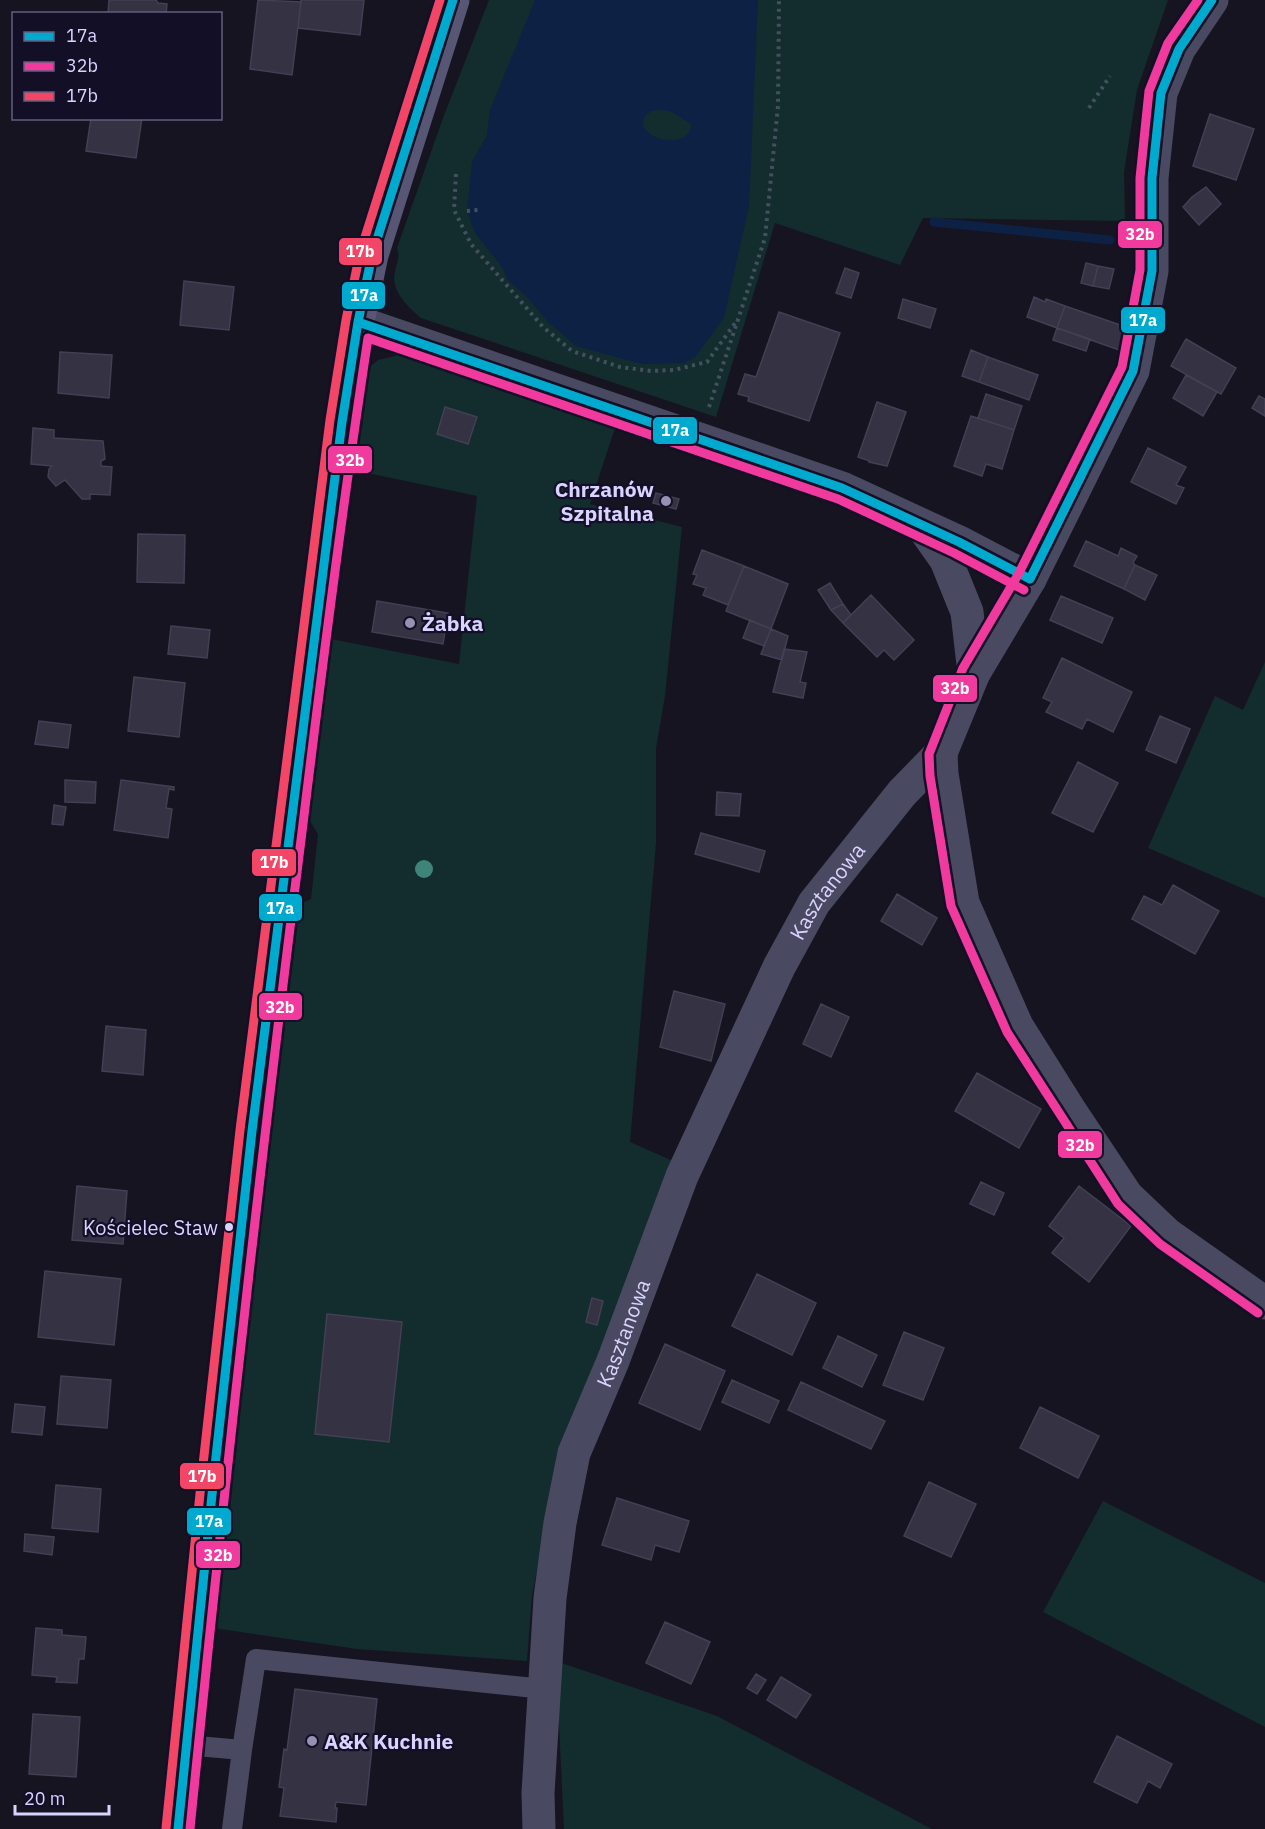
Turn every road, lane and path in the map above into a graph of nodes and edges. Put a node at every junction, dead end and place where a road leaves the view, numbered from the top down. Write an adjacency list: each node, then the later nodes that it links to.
1 (453, 0): 10 (main road)
2 (779, 0): 9 (path)
3 (1212, 0): 13 (street, Kasztanowa)
4 (1110, 76): 5 (path)
5 (1089, 108)
6 (456, 174): 9 (path)
7 (478, 210): 8 (path)
8 (467, 211)
9 (740, 316): 11 (path)
10 (358, 322): 11 (street); 20 (main road)
11 (698, 440): 12 (street)
12 (922, 526): 13 (street); 14 (street)
13 (1030, 579): 15 (street, Kasztanowa)
14 (957, 587): 15 (street); 16 (street)
15 (1008, 615): 16 (street, Kasztanowa)
16 (974, 672): 17 (street, Kasztanowa)
17 (941, 753): 18 (street); 19 (street, Kasztanowa)
18 (1265, 1303)
19 (544, 1689): 21 (lane); 24 (street, Kasztanowa)
20 (186, 1745): 21 (lane); 22 (main road)
21 (242, 1750): 23 (lane)
22 (178, 1829)
23 (232, 1829)
24 (539, 1829)

